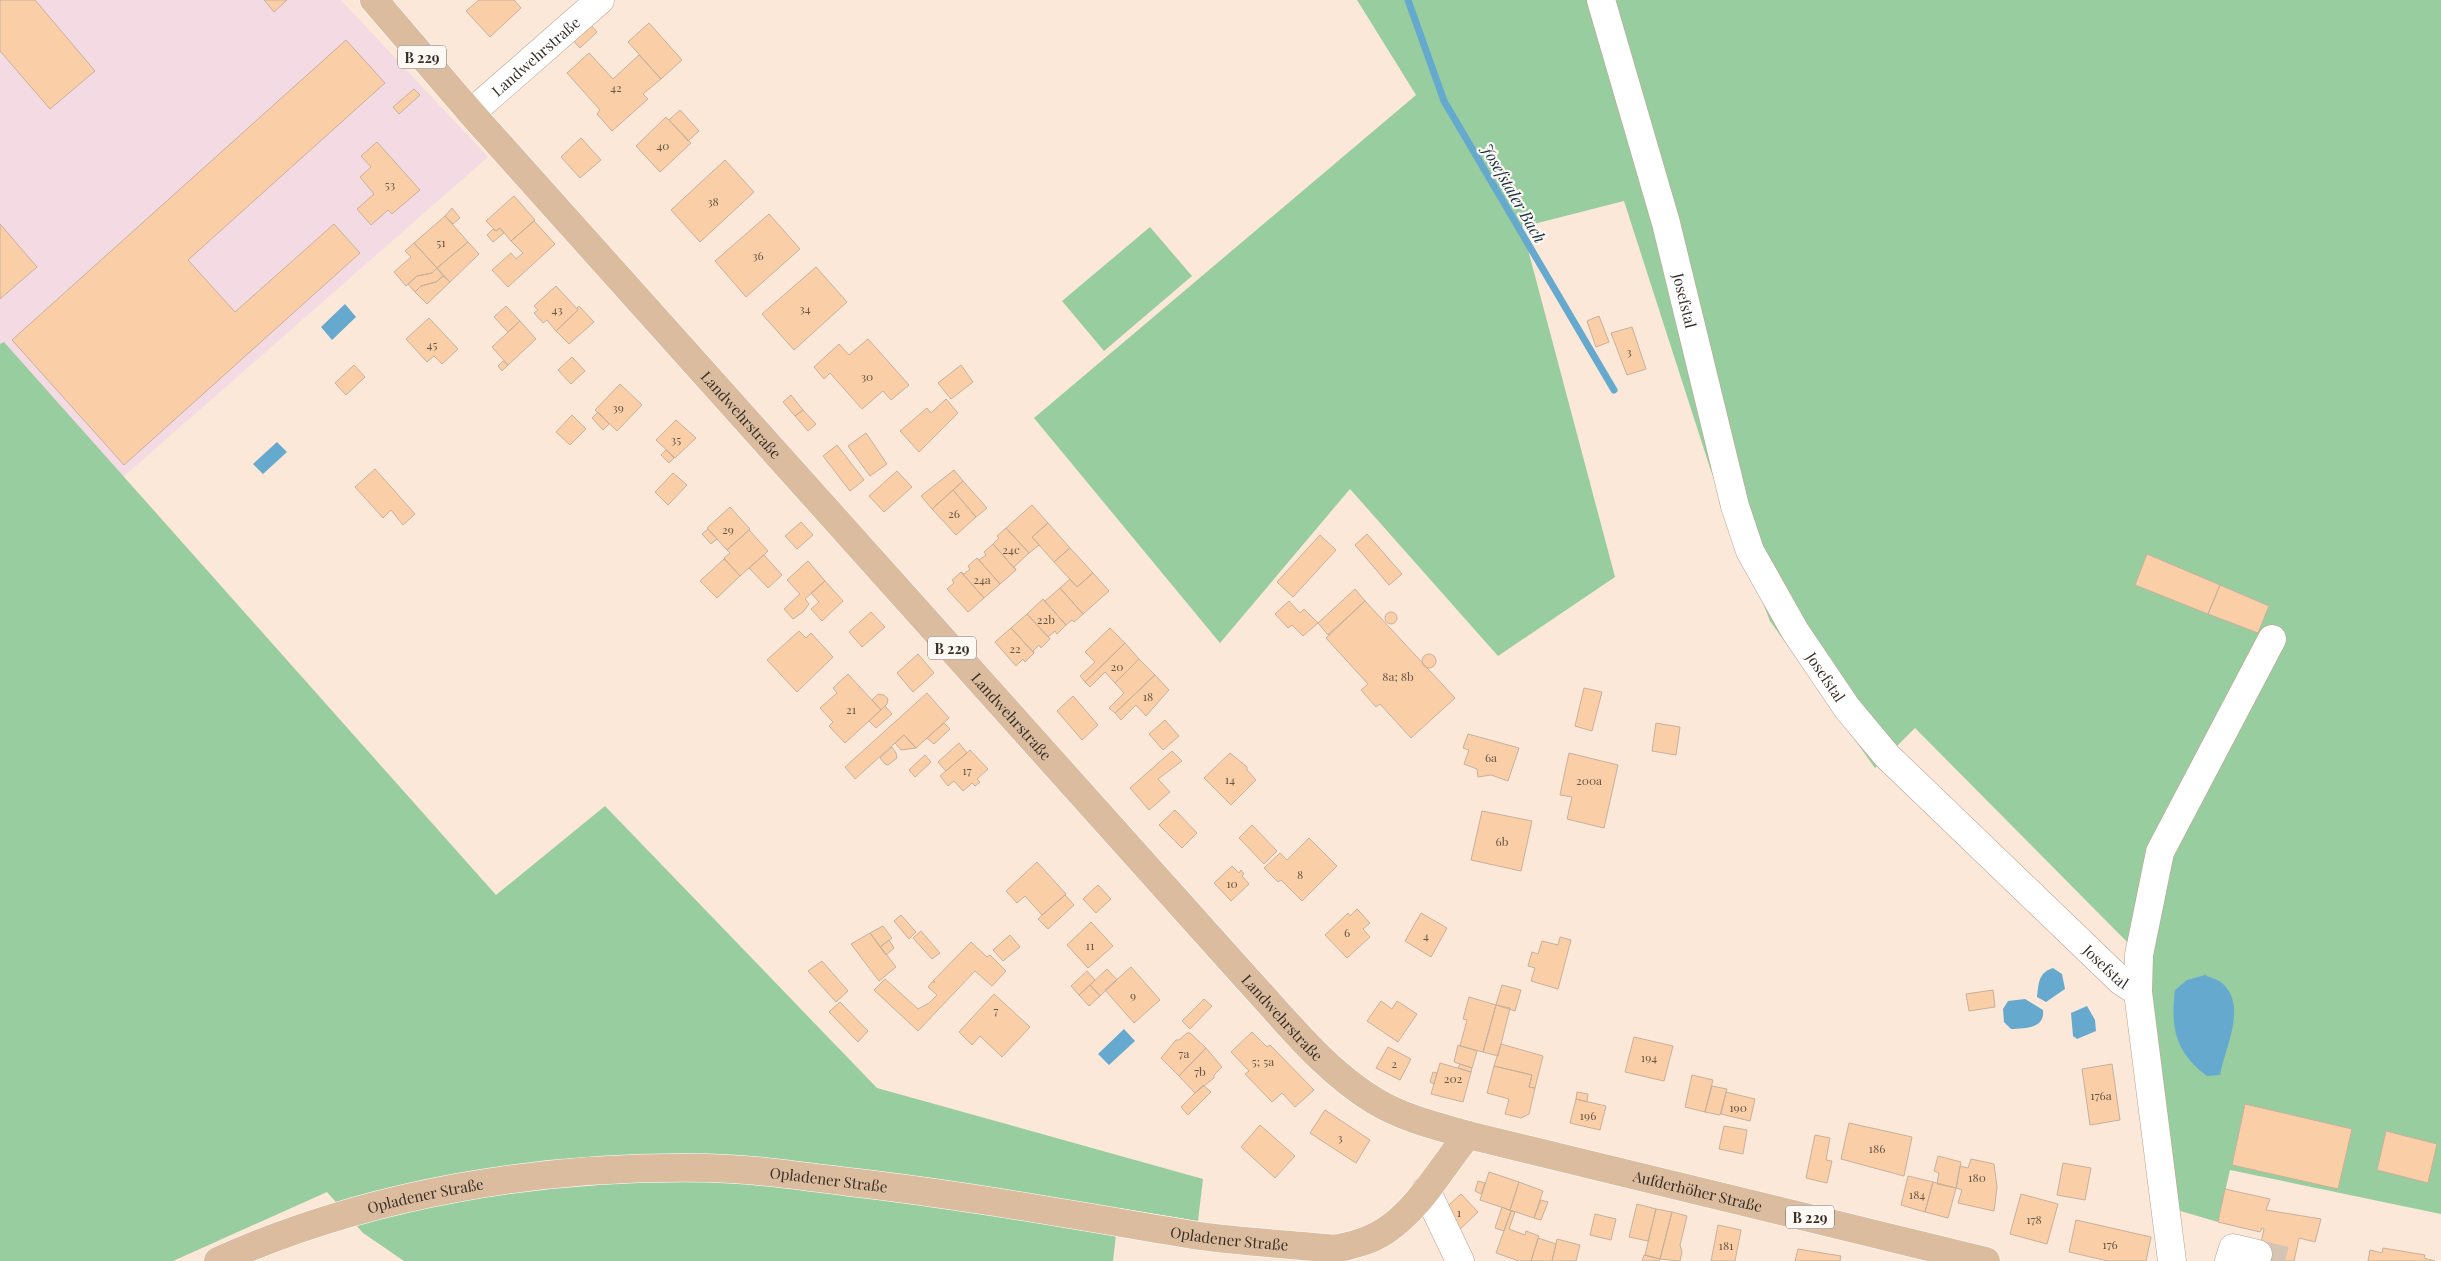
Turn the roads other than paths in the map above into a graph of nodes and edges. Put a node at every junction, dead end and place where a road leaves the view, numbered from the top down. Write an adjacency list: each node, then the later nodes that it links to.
1 (374, 0): 4 (main road, Landwehrstraße / B 229)
2 (600, 0): 4 (street, Landwehrstraße)
3 (1601, 0): 6 (street, Josefstal)
4 (471, 113): 7 (main road, Landwehrstraße / B 229)
5 (2272, 639): 6 (street)
6 (2138, 992): 13 (street, Josefstal)
7 (1468, 1135): 8 (main road, Opladener Straße); 12 (main road, Aufderhöher Straße / B 229)
8 (1426, 1190): 10 (main road, Opladener Straße); 11 (street)
9 (2258, 1254): 14 (street)
10 (218, 1261)
11 (1460, 1261)
12 (1986, 1261)
13 (2172, 1261)
14 (2229, 1261)

